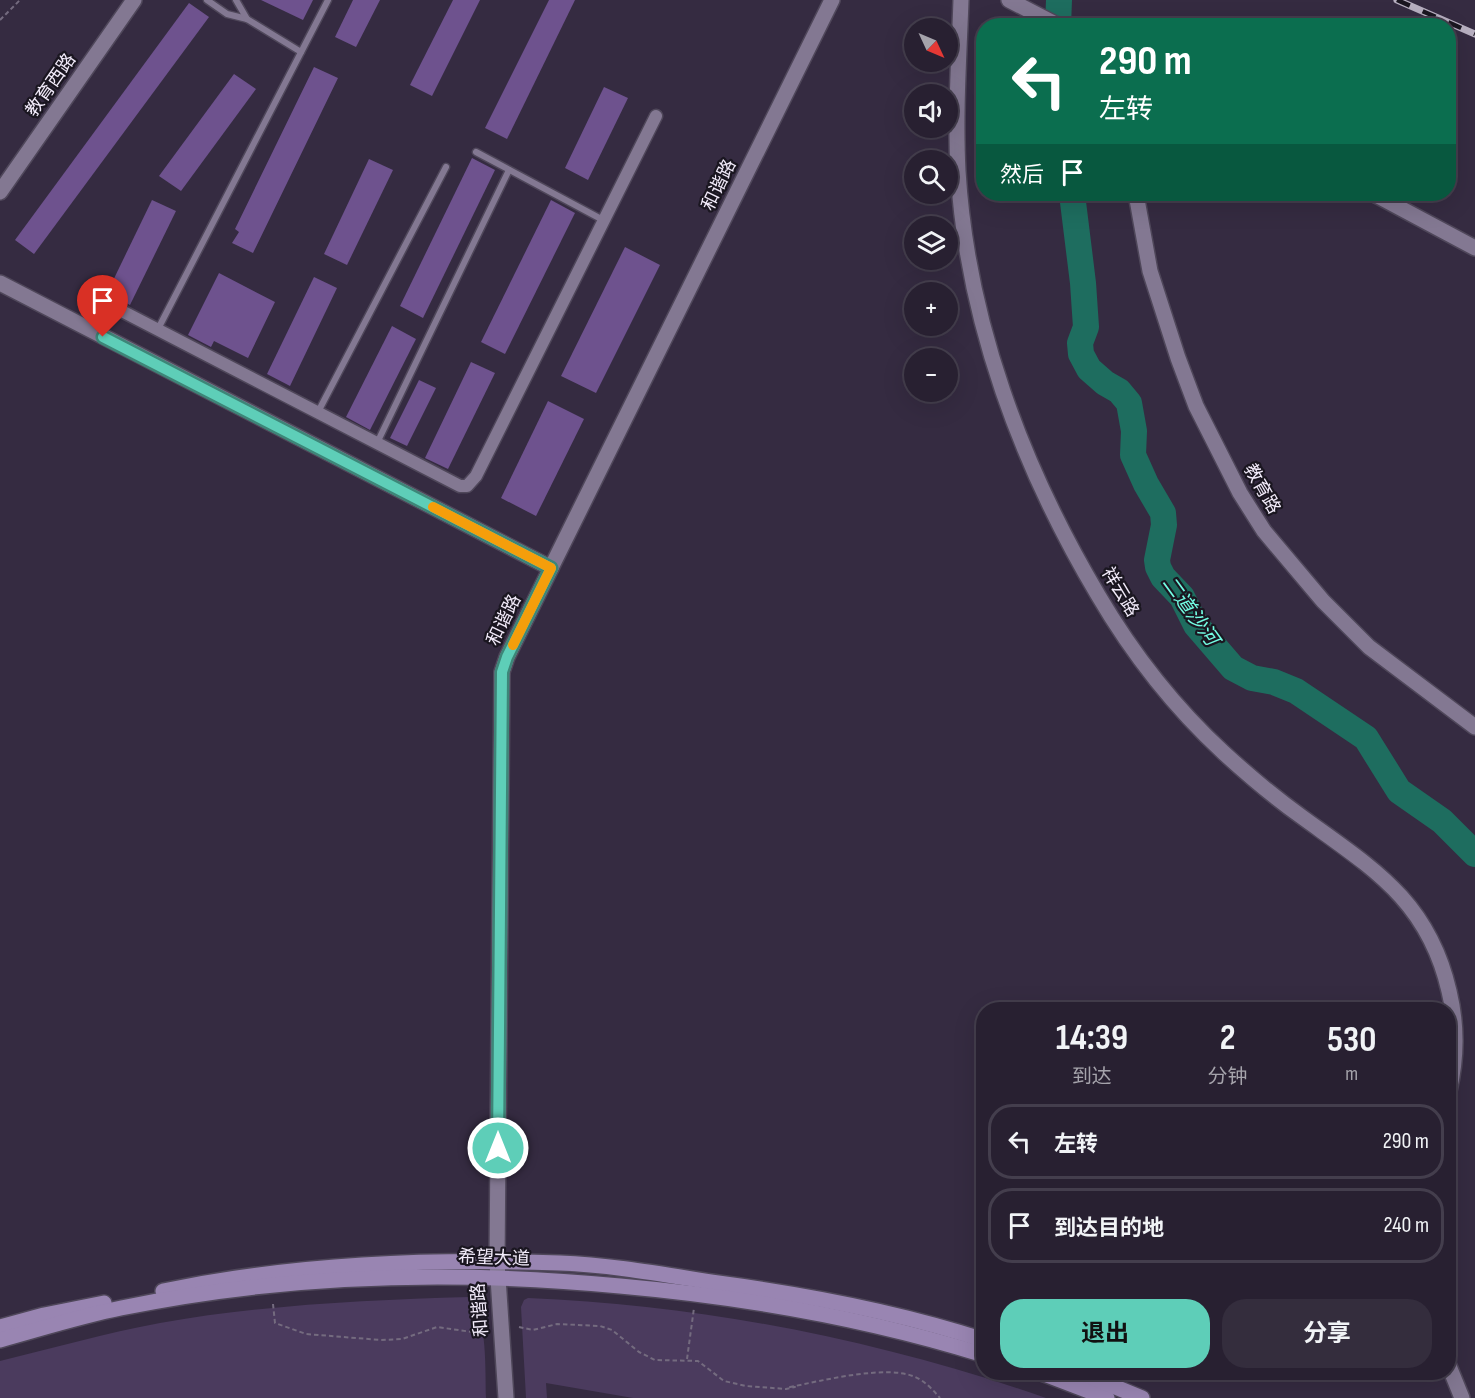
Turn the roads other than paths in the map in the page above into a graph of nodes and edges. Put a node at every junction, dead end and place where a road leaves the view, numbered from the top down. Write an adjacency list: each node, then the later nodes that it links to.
1 (134, 0): 15 (street, 教育西路)
2 (207, 0): 9 (lane)
3 (236, 0): 9 (lane)
4 (328, 0): 10 (lane)
5 (832, 0): 25 (street, 和谐路)
6 (962, 0): 27 (street, 祥云路)
7 (1009, 0): 8 (street)
8 (1044, 18)
9 (247, 19): 10 (lane)
10 (301, 52): 22 (lane)
11 (656, 116): 18 (street)
12 (476, 152): 14 (lane)
13 (446, 167): 23 (lane)
14 (509, 170): 18 (lane); 24 (lane)
15 (0, 192)
16 (1137, 201): 26 (street, 教育路)
17 (1387, 201): 19 (street)
18 (604, 221): 24 (street)
19 (1475, 248)
20 (0, 283): 25 (street)
21 (116, 308): 22 (street)
22 (158, 329): 23 (street)
23 (318, 412): 24 (street)
24 (377, 443)
25 (551, 568): 28 (street, 和谐路)
26 (1475, 727)
27 (1451, 1002)
28 (497, 1270): 29 (main road, 希望大道); 30 (main road, 希望大道); 31 (main road, 希望大道); 32 (main road, 希望大道); 36 (street, 和谐路)
29 (0, 1327)
30 (976, 1337)
31 (0, 1340)
32 (976, 1353)
33 (1060, 1380): 37 (main road)
34 (1098, 1380): 38 (main road)
35 (1455, 1380): 39 (street)
36 (506, 1398)
37 (1107, 1398)
38 (1142, 1398)
39 (1462, 1398)

